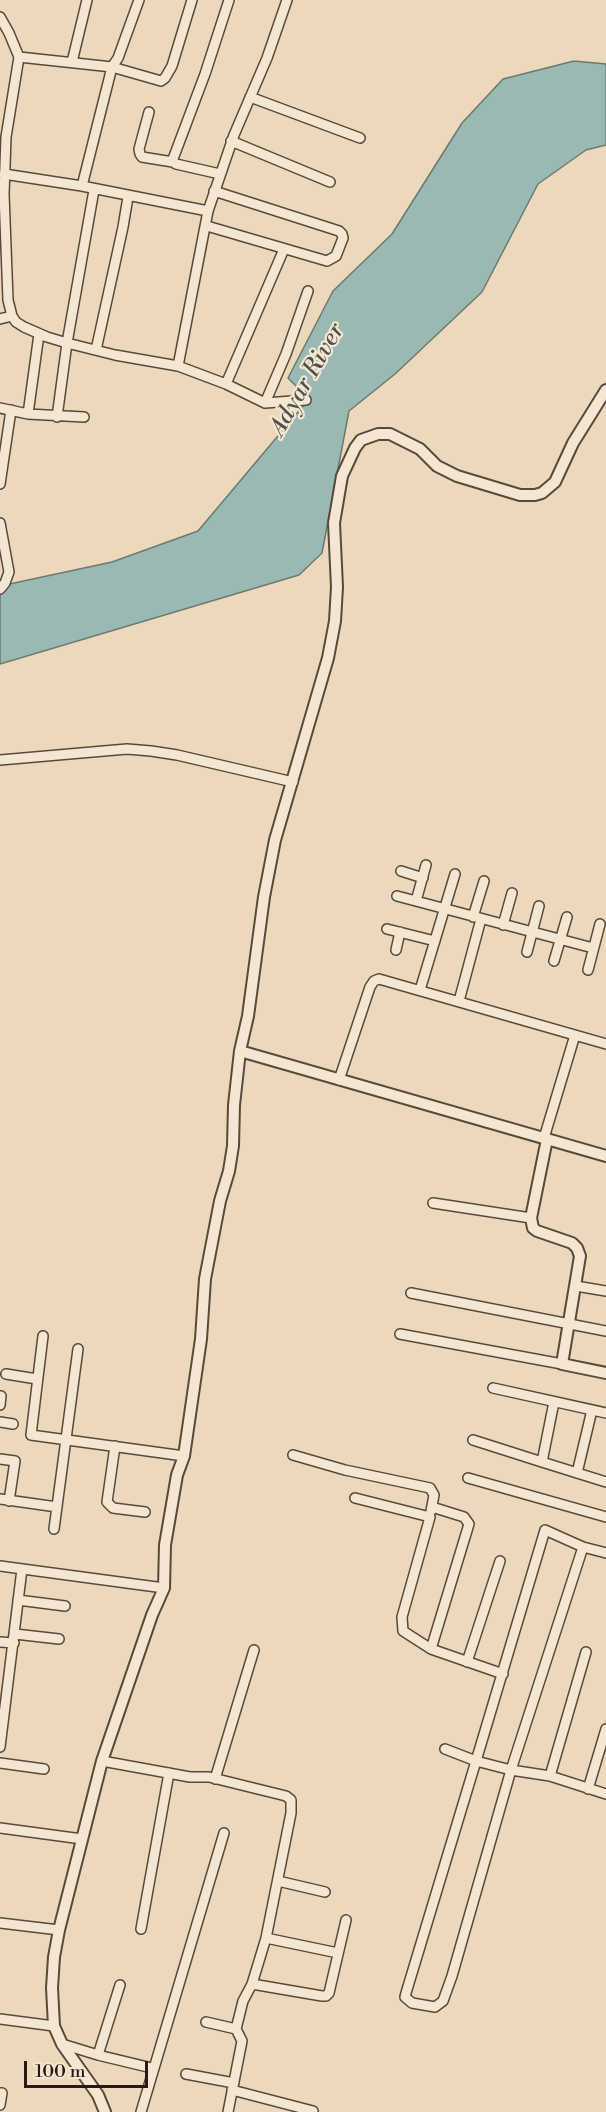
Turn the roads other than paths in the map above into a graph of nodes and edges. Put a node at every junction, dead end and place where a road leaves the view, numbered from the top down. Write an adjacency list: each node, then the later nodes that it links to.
1 (87, 0): 8 (street)
2 (139, 0): 9 (street)
3 (192, 0): 9 (street)
4 (229, 0): 15 (street)
5 (287, 0): 10 (street)
6 (0, 17): 7 (street)
7 (19, 57): 8 (street); 12 (street)
8 (72, 62): 9 (street)
9 (112, 67): 19 (street)
10 (250, 97): 13 (street); 14 (street)
11 (149, 112): 15 (street)
12 (3, 136): 16 (street)
13 (360, 138)
14 (231, 141): 17 (street); 18 (street)
15 (173, 162): 17 (street)
16 (4, 174): 19 (street); 22 (street)
17 (220, 174): 21 (street)
18 (330, 182)
19 (82, 186): 20 (street)
20 (94, 190): 23 (street); 32 (street)
21 (214, 191): 24 (street); 26 (street)
22 (2, 194): 28 (street)
23 (128, 197): 24 (street); 33 (street)
24 (208, 211): 25 (street)
25 (207, 226): 26 (street); 34 (street)
26 (284, 249): 35 (street)
27 (308, 291): 38 (street)
28 (4, 299): 29 (street)
29 (12, 316): 30 (street); 31 (street)
30 (0, 319)
31 (39, 334): 32 (street); 41 (street)
32 (67, 343): 33 (street); 42 (street)
33 (96, 350): 34 (street)
34 (178, 366): 35 (street)
35 (226, 384): 38 (street)
36 (606, 390): 48 (street)
37 (306, 400): 38 (street)
38 (265, 403)
39 (0, 408): 40 (street)
40 (12, 410): 41 (street); 44 (street)
41 (28, 414): 42 (street)
42 (57, 417): 43 (street)
43 (84, 417)
44 (0, 484)
45 (0, 523): 46 (street)
46 (0, 589)
47 (0, 760): 48 (street)
48 (293, 782): 77 (street)
49 (426, 865): 52 (street)
50 (401, 872): 52 (street)
51 (455, 874): 58 (street)
52 (423, 878): 56 (street)
53 (484, 881): 60 (street)
54 (512, 893): 62 (street)
55 (397, 896): 56 (street)
56 (416, 901): 58 (street)
57 (539, 906): 65 (street)
58 (444, 909): 60 (street); 67 (street)
59 (567, 916): 66 (street)
60 (477, 918): 62 (street); 74 (street)
61 (600, 924): 68 (street)
62 (503, 925): 65 (street)
63 (387, 929): 64 (street)
64 (400, 932): 67 (street); 69 (street)
65 (533, 933): 66 (street); 70 (street)
66 (561, 940): 68 (street); 71 (street)
67 (435, 941): 73 (street)
68 (593, 948): 72 (street)
69 (396, 950)
70 (527, 952)
71 (554, 961)
72 (588, 970)
73 (420, 990): 74 (street); 78 (street)
74 (459, 1001): 75 (street)
75 (575, 1035): 76 (street); 79 (street)
76 (606, 1044)
77 (240, 1051): 78 (street); 105 (street)
78 (339, 1080): 79 (street)
79 (545, 1138): 80 (street); 82 (street)
80 (606, 1156)
81 (433, 1203): 82 (street)
82 (531, 1218): 83 (street)
83 (576, 1286): 84 (street); 86 (street)
84 (606, 1292)
85 (411, 1293): 86 (street)
86 (569, 1324): 87 (street); 91 (street)
87 (606, 1331)
88 (400, 1334): 91 (street)
89 (43, 1336): 94 (street)
90 (78, 1349): 101 (street)
91 (562, 1364): 92 (street)
92 (606, 1373)
93 (6, 1374): 94 (street)
94 (38, 1379): 101 (street)
95 (493, 1388): 96 (street)
96 (554, 1402): 97 (street); 107 (street)
97 (592, 1410): 98 (street); 108 (street)
98 (606, 1413)
99 (0, 1422): 100 (street)
100 (13, 1424)
101 (66, 1440): 103 (street); 113 (street)
102 (472, 1440): 107 (street)
103 (115, 1446): 105 (street); 114 (street)
104 (293, 1455): 115 (street)
105 (184, 1456): 123 (street)
106 (0, 1459): 112 (street)
107 (542, 1462): 108 (street)
108 (577, 1473): 110 (street)
109 (468, 1478): 116 (street)
110 (606, 1482)
111 (355, 1498): 115 (street)
112 (5, 1500): 113 (street)
113 (57, 1507): 117 (street)
114 (145, 1512)
115 (431, 1512): 129 (street); 129 (street)
116 (606, 1517)
117 (54, 1529)
118 (584, 1547): 119 (street); 133 (street); 142 (street)
119 (606, 1553)
120 (500, 1561): 132 (street)
121 (0, 1566): 122 (street)
122 (22, 1569): 123 (street); 124 (street)
123 (164, 1588): 138 (street)
124 (18, 1600): 125 (street); 126 (street)
125 (65, 1606)
126 (14, 1638): 127 (street); 128 (street); 134 (street)
127 (59, 1639)
128 (0, 1642)
129 (431, 1649): 132 (street)
130 (254, 1650): 145 (street)
131 (586, 1652): 144 (street)
132 (467, 1662): 133 (street)
133 (503, 1674): 139 (street)
134 (4, 1688): 136 (street)
135 (606, 1729): 146 (street)
136 (0, 1747)
137 (445, 1749): 139 (street)
138 (102, 1761): 143 (street); 150 (street)
139 (476, 1761): 142 (street); 142 (street)
140 (0, 1763): 141 (street)
141 (44, 1769)
142 (511, 1770): 144 (street)
143 (169, 1773): 145 (street); 155 (street)
144 (550, 1776): 146 (street)
145 (215, 1779): 151 (street)
146 (588, 1789): 147 (street)
147 (606, 1794)
148 (0, 1828): 150 (street)
149 (224, 1833): 167 (street)
150 (82, 1839): 156 (street)
151 (278, 1881): 152 (street); 157 (street)
152 (325, 1892)
153 (346, 1920): 158 (street)
154 (0, 1923): 156 (street)
155 (141, 1929)
156 (59, 1930): 163 (street)
157 (266, 1938): 158 (street); 160 (street)
158 (338, 1953): 160 (street)
159 (120, 1984): 166 (street)
160 (252, 1984): 164 (street)
161 (0, 2019): 163 (street)
162 (206, 2022): 164 (street)
163 (54, 2026): 165 (street)
164 (236, 2029): 169 (street)
165 (62, 2044): 166 (street); 173 (street)
166 (98, 2055): 167 (street)
167 (152, 2068): 174 (street)
168 (186, 2073): 169 (street)
169 (233, 2087): 172 (street); 175 (street)
170 (0, 2093): 171 (street)
171 (0, 2105)
172 (313, 2110)
173 (105, 2112)
174 (141, 2112)
175 (228, 2112)

